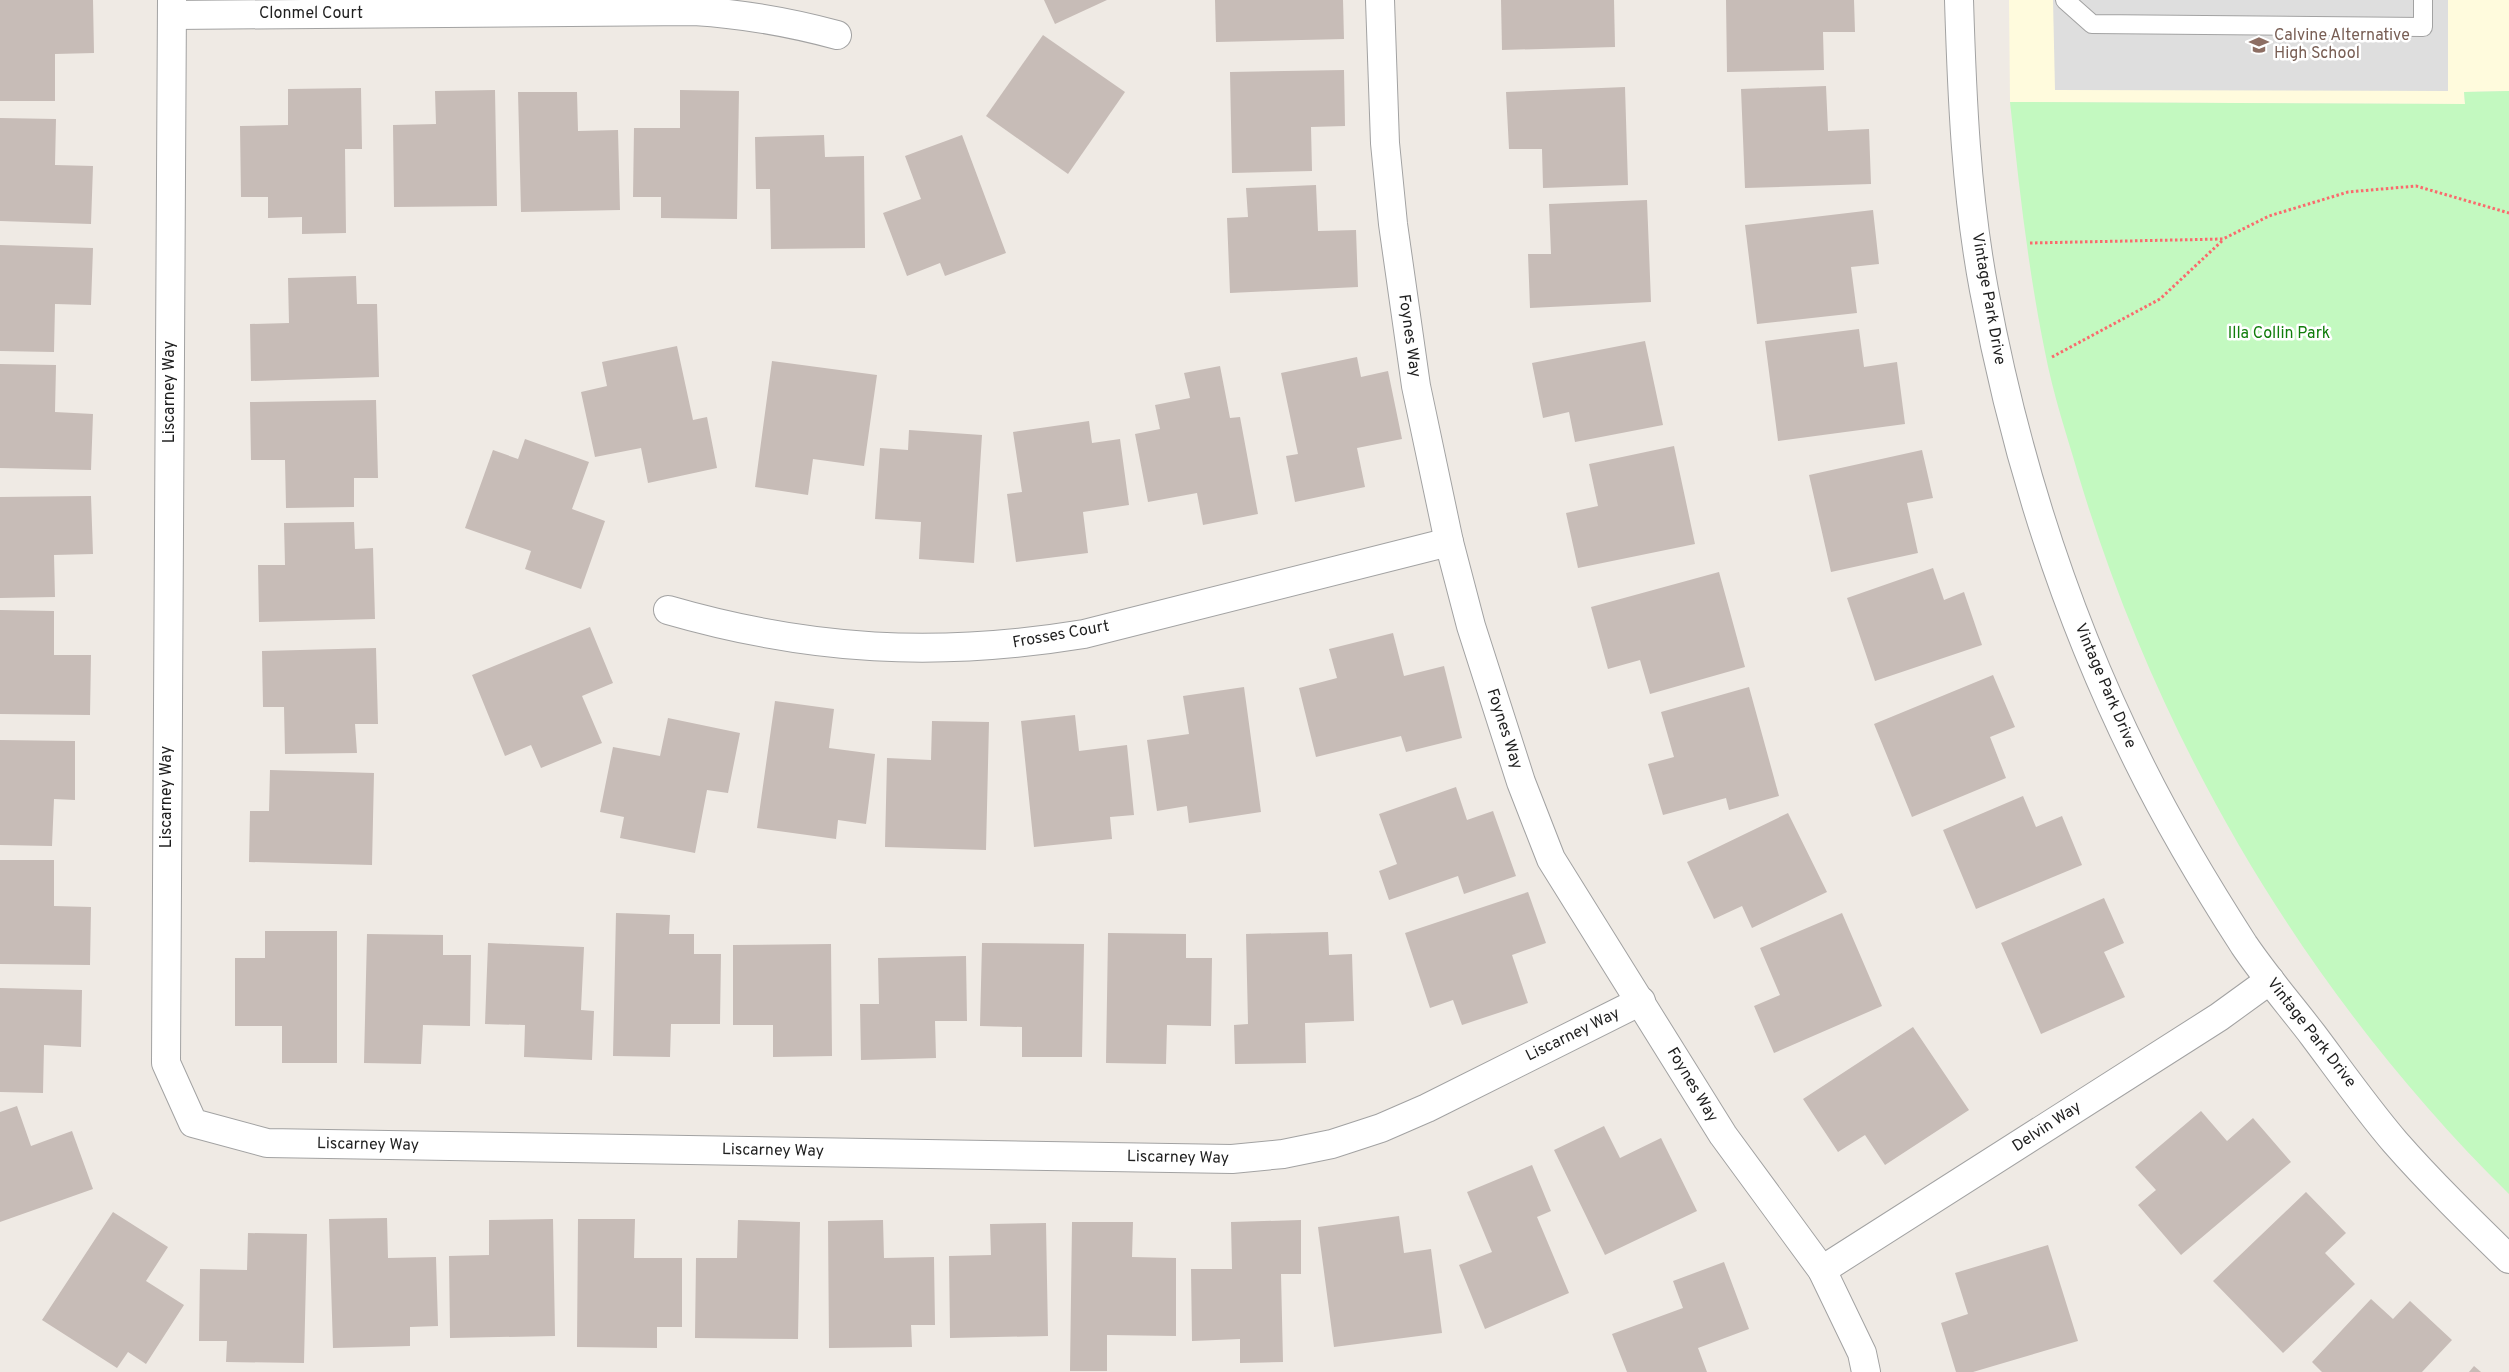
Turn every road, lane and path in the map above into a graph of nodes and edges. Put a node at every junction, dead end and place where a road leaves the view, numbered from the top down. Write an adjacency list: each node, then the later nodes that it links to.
1 (1380, 0): 11 (street, Foynes Way)
2 (1959, 0): 13 (street, Vintage Park Drive)
3 (2066, 0): 4 (lane)
4 (2423, 0)
5 (173, 8): 6 (street, Clonmel Court); 14 (street, Liscarney Way)
6 (837, 35)
7 (2509, 213): 8 (path)
8 (2223, 239): 9 (path); 10 (path)
9 (2030, 243)
10 (2052, 357)
11 (1448, 542): 12 (street, Frosses Court); 14 (street, Foynes Way)
12 (668, 610)
13 (2270, 980): 15 (street, Vintage Park Drive); 16 (street, Delvin Way)
14 (1641, 1001): 16 (street, Foynes Way)
15 (2509, 1259)
16 (1822, 1270): 17 (street, Foynes Way)
17 (1866, 1372)

